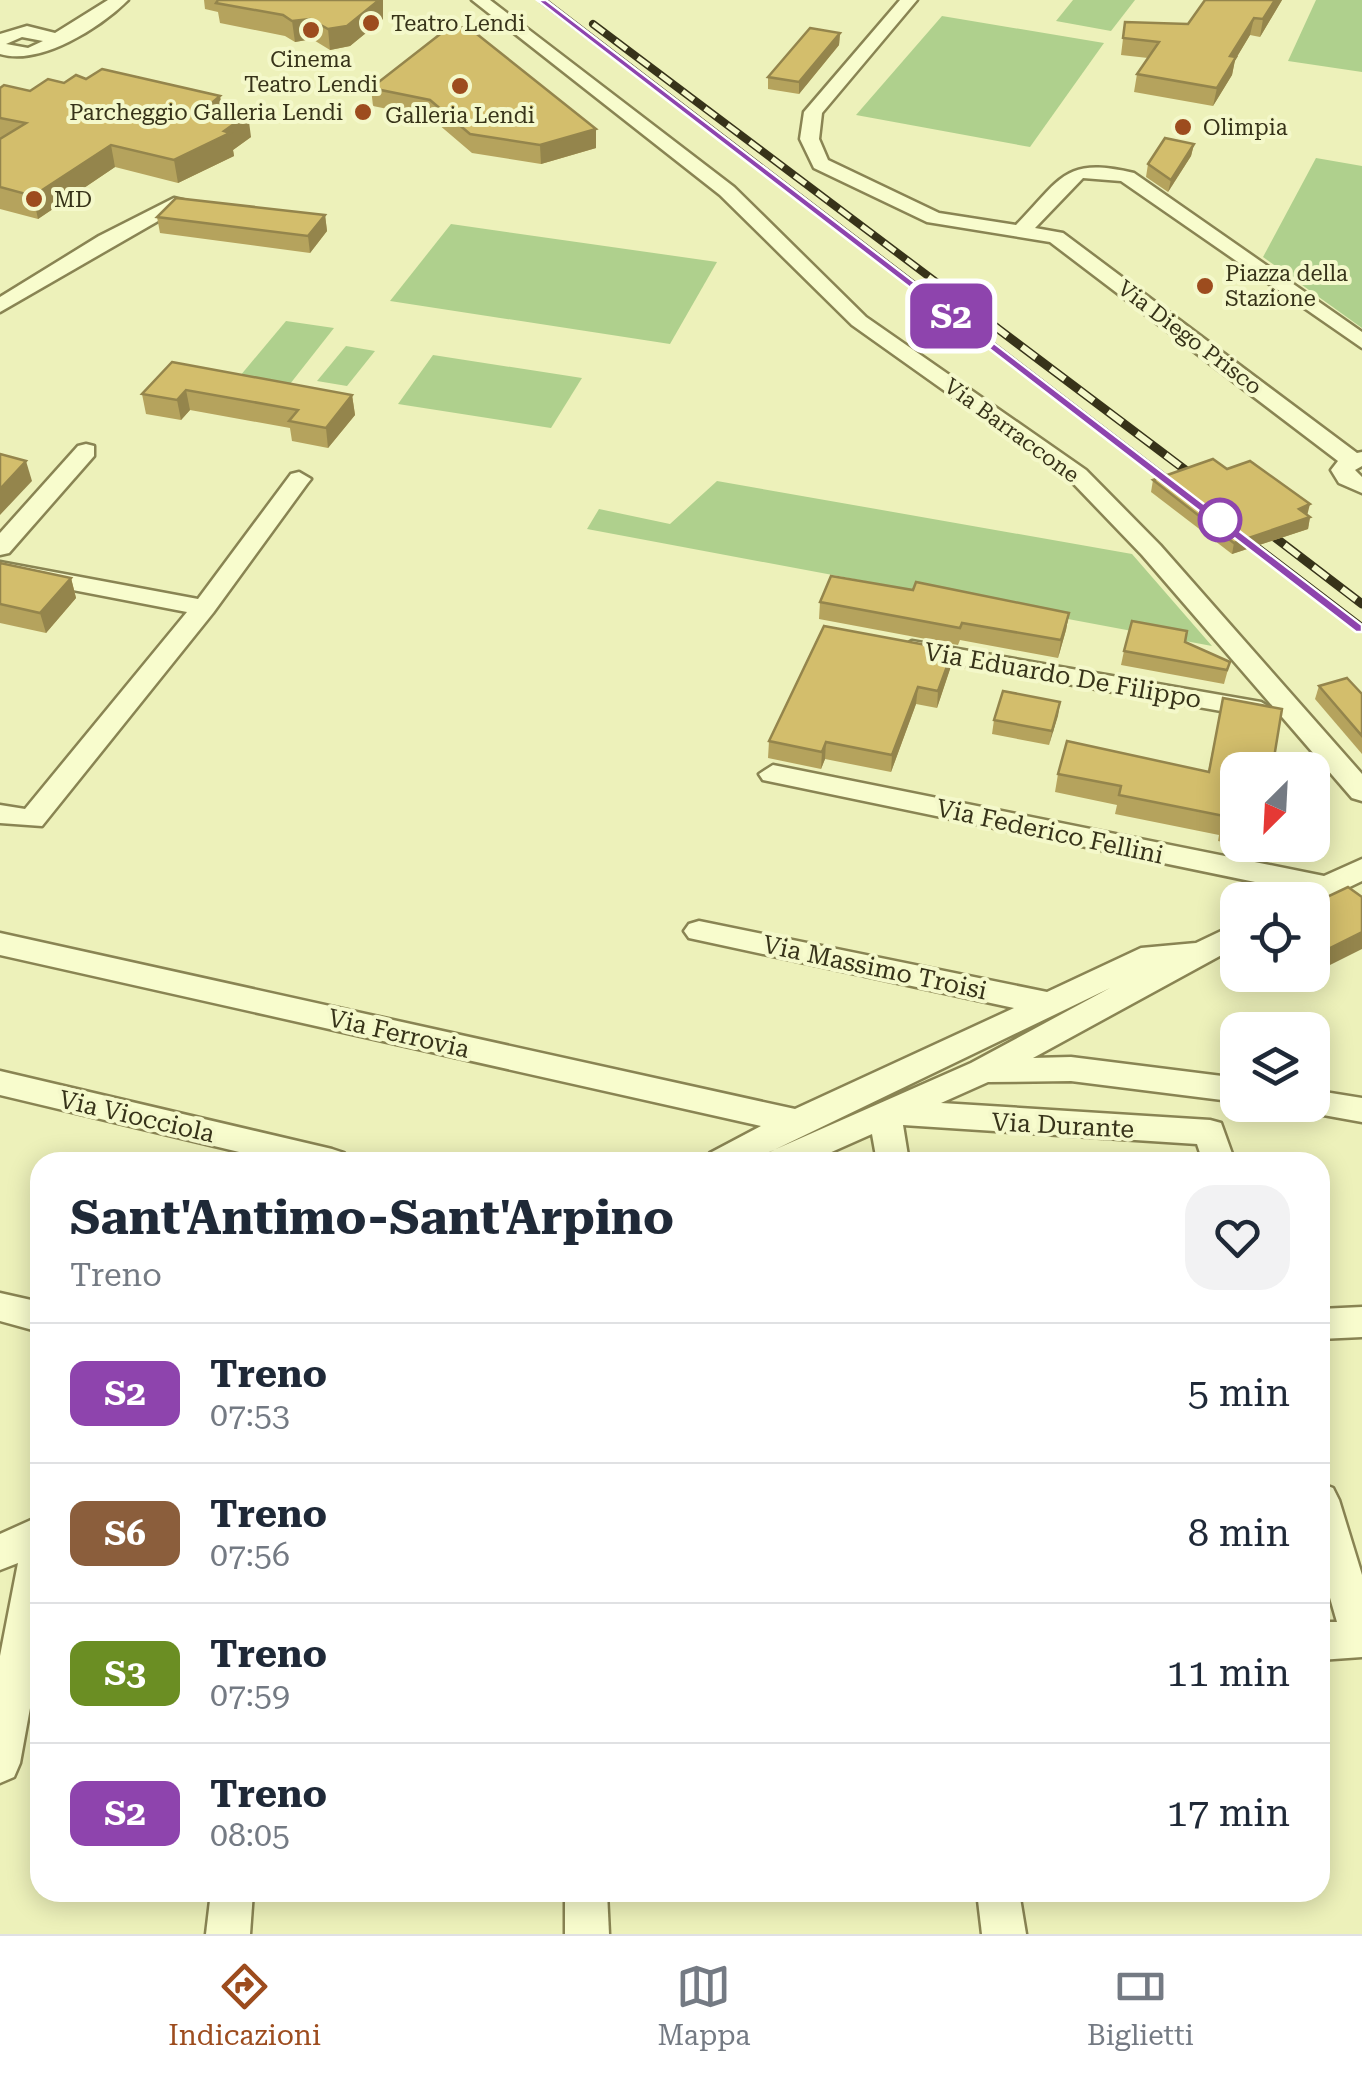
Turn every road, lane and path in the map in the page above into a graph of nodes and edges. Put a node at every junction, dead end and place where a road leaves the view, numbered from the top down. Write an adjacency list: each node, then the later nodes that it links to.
1 (120, 0): 4 (street)
2 (480, 0): 19 (street, Via Barraccone)
3 (909, 0): 8 (street, Via Diego Prisco)
4 (43, 43): 5 (street); 6 (street)
5 (3, 45)
6 (0, 72)
7 (181, 202): 9 (street)
8 (1020, 232): 10 (street); 12 (street, Via Diego Prisco)
9 (0, 306)
10 (1362, 342)
11 (86, 451): 15 (street)
12 (1357, 460): 14 (street)
13 (299, 480): 17 (street)
14 (1362, 486)
15 (0, 548)
16 (0, 569): 17 (street)
17 (204, 608): 22 (street)
18 (888, 645): 19 (street, Via Eduardo De Filippo)
19 (1296, 716): 21 (street, Via Barraccone)
20 (773, 774): 24 (street, Via Federico Fellini)
21 (1362, 792)
22 (0, 814)
23 (1362, 869): 25 (street)
24 (1260, 882)
25 (1330, 886)
26 (699, 931): 30 (street, Via Massimo Troisi)
27 (1220, 942): 29 (street)
28 (0, 944): 37 (street, Via Ferrovia)
29 (1200, 953): 30 (street); 31 (street)
30 (1050, 1004): 37 (street)
31 (982, 1070): 33 (street); 36 (street)
32 (0, 1083): 38 (street, Via Viocciola)
33 (1220, 1088)
34 (1330, 1105): 35 (street)
35 (1362, 1110)
36 (885, 1112): 40 (street); 41 (street); 42 (street, Via Durante)
37 (797, 1122): 39 (street)
38 (290, 1152)
39 (741, 1152)
40 (799, 1152)
41 (891, 1152)
42 (1216, 1152)
43 (0, 1307): 44 (street)
44 (30, 1314)
45 (1362, 1322): 46 (street)
46 (1330, 1324)
47 (1330, 1533): 51 (street)
48 (30, 1538): 49 (street)
49 (0, 1554)
50 (30, 1600): 53 (street)
51 (1362, 1639): 52 (street)
52 (1330, 1641)
53 (0, 1764)
54 (231, 1902): 57 (street)
55 (586, 1902): 58 (street)
56 (999, 1902): 59 (street)
57 (228, 1934)
58 (587, 1934)
59 (1004, 1934)

